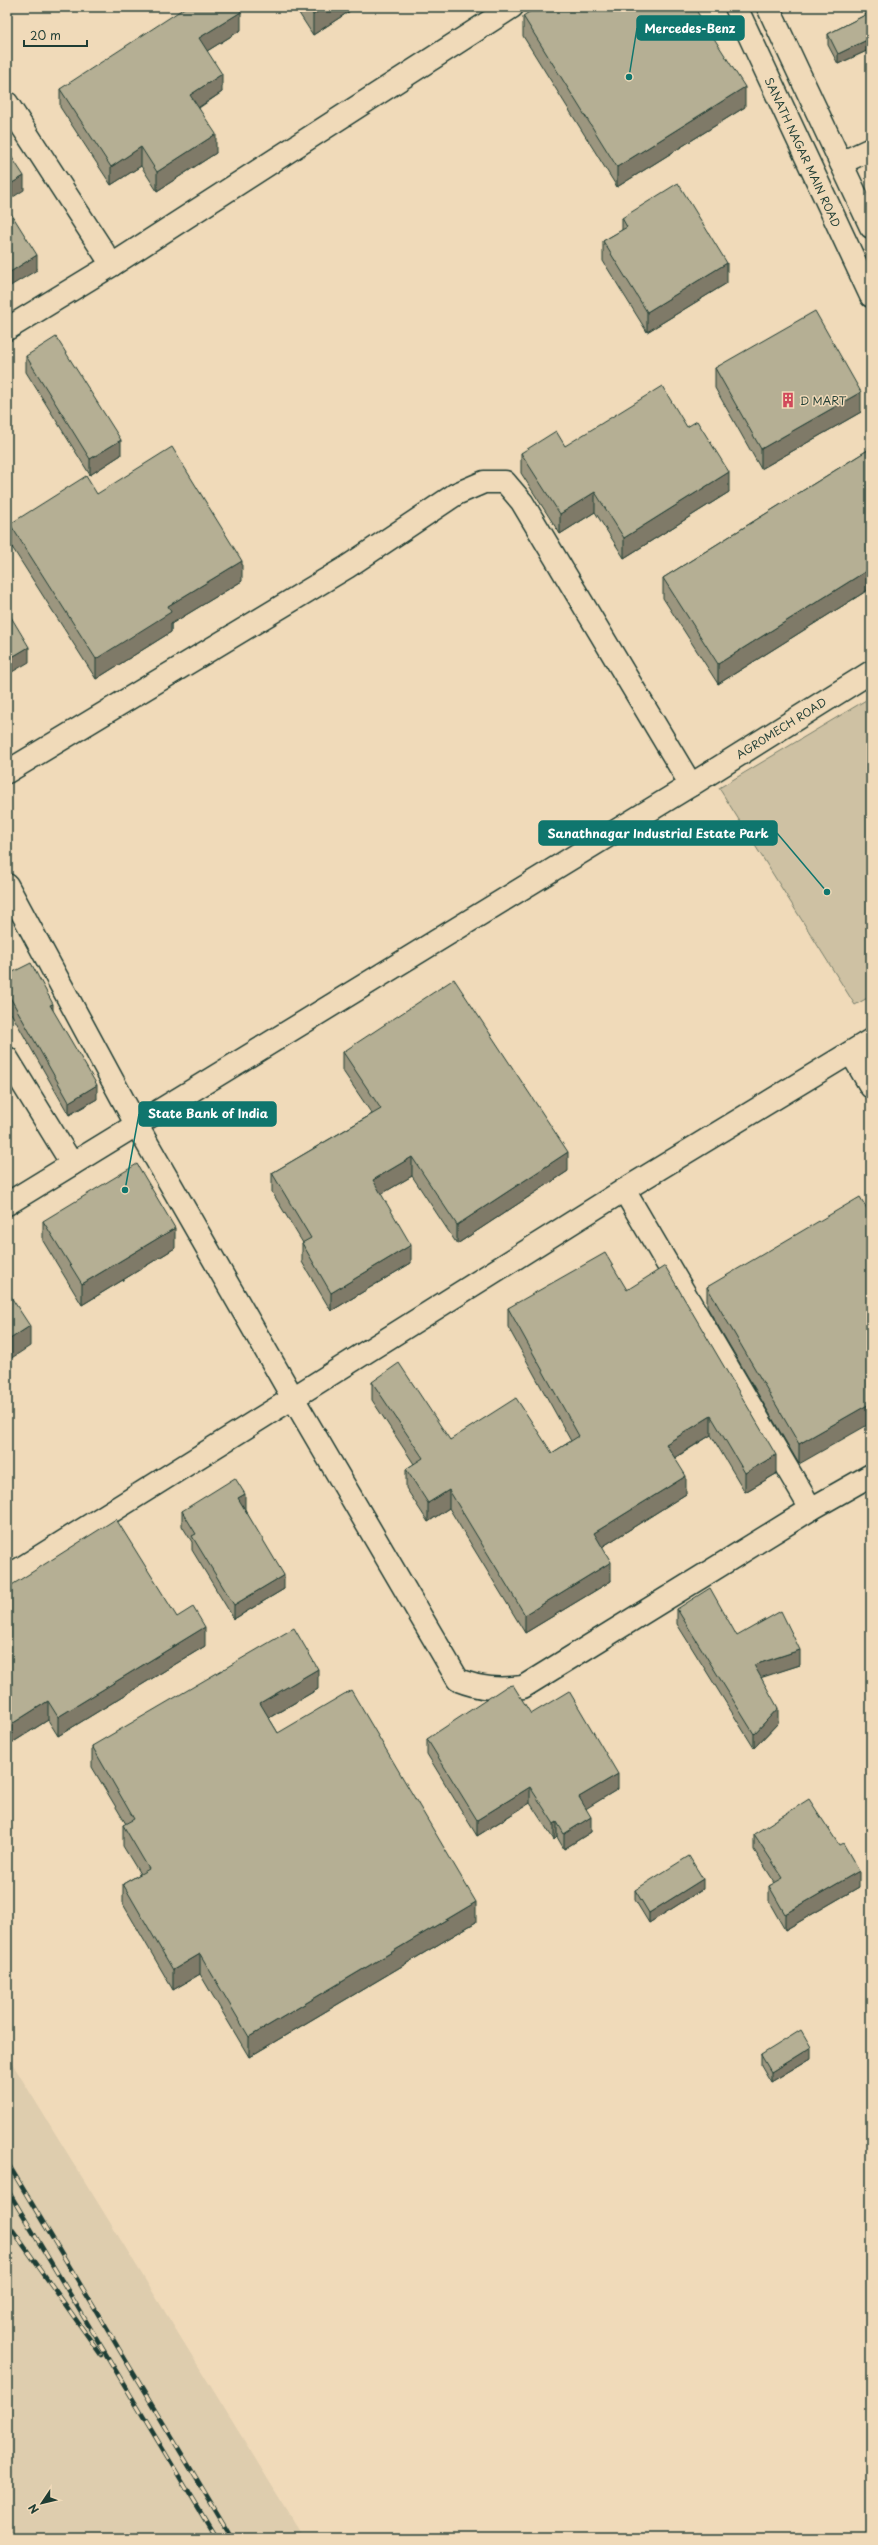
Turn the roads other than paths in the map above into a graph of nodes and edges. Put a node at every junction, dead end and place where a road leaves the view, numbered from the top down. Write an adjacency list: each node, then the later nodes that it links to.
1 (512, 7): 8 (street)
2 (736, 7): 9 (street, SANATH NAGAR MAIN ROAD)
3 (768, 7): 6 (street)
4 (7, 103): 8 (street)
5 (871, 149): 6 (street)
6 (841, 163): 7 (street)
7 (871, 227)
8 (112, 265): 10 (street)
9 (871, 296)
10 (7, 329)
11 (871, 672): 13 (street, AGROMECH ROAD)
12 (7, 772): 13 (street)
13 (691, 785): 19 (street, AGROMECH ROAD)
14 (7, 885): 19 (street)
15 (871, 1040): 16 (street)
16 (851, 1053): 18 (street); 21 (street)
17 (7, 1058): 20 (street)
18 (871, 1088)
19 (136, 1124): 20 (street, AGROMECH ROAD); 23 (street)
20 (72, 1164): 22 (street, AGROMECH ROAD)
21 (624, 1190): 23 (street); 25 (street)
22 (7, 1204)
23 (293, 1398): 25 (street); 26 (street)
24 (871, 1475): 25 (street)
25 (811, 1509)
26 (7, 1577)

